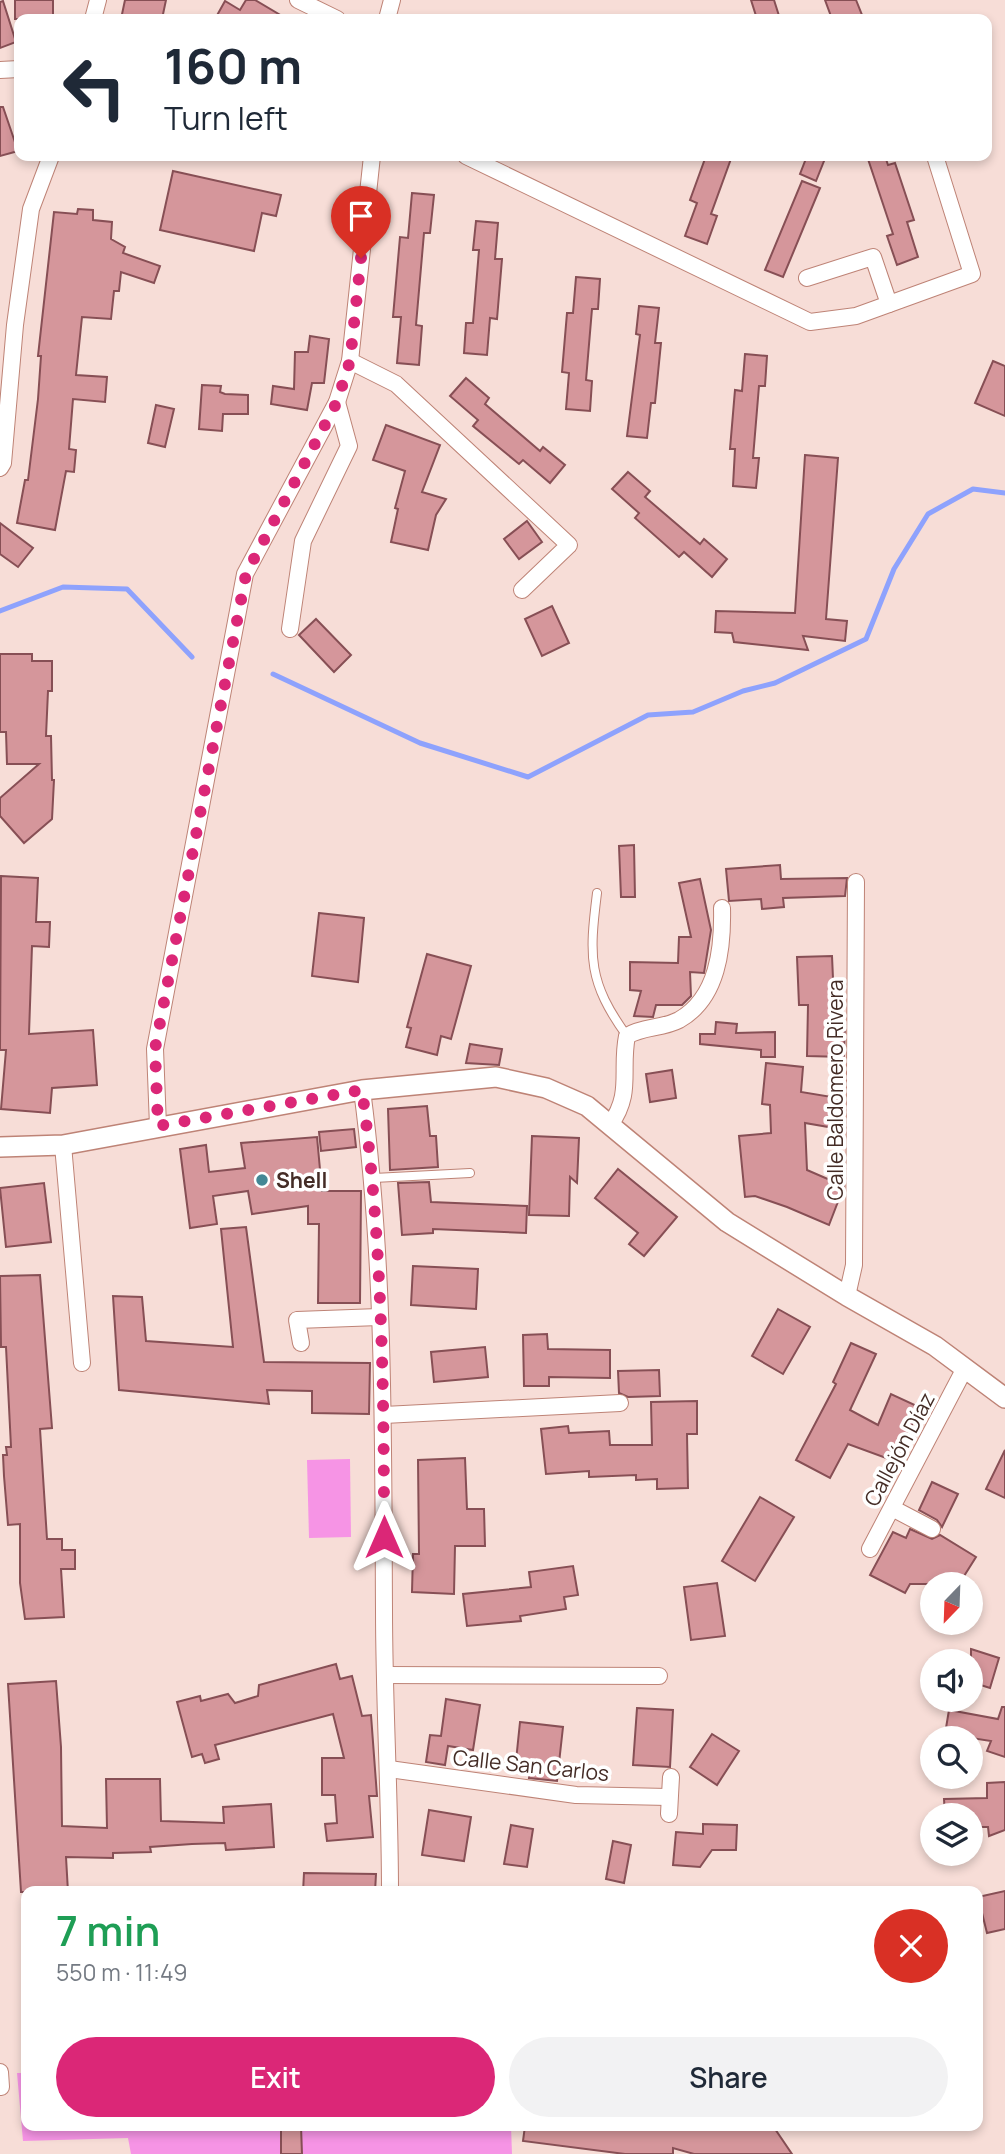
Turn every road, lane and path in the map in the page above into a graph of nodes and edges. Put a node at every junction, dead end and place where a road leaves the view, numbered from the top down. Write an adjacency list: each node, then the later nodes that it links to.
1 (298, 0): 2 (street)
2 (327, 14)
3 (49, 161): 9 (street)
4 (371, 161): 10 (street)
5 (476, 161): 8 (street)
6 (937, 161): 8 (street)
7 (807, 278): 8 (street)
8 (889, 304)
9 (8, 326): 12 (street)
10 (350, 361): 11 (street); 13 (street)
11 (337, 402): 14 (street); 21 (street)
12 (0, 468)
13 (522, 590)
14 (290, 629)
15 (856, 882): 26 (street, Calle Baldomero Rivera)
16 (597, 893): 18 (lane)
17 (722, 908): 18 (street)
18 (627, 1036): 20 (street)
19 (362, 1090): 20 (street); 21 (street); 25 (street)
20 (610, 1125): 26 (street)
21 (158, 1126): 22 (street)
22 (63, 1145): 23 (street); 29 (street)
23 (0, 1147)
24 (470, 1173): 25 (lane)
25 (374, 1178): 27 (street)
26 (846, 1296): 30 (street)
27 (379, 1317): 28 (street); 33 (street)
28 (301, 1343)
29 (82, 1363)
30 (965, 1368): 31 (street); 34 (street, Callejón Díaz)
31 (1005, 1398)
32 (620, 1403): 33 (street)
33 (384, 1415): 37 (street)
34 (892, 1508): 35 (street); 36 (street, Callejón Díaz)
35 (932, 1529)
36 (870, 1549)
37 (385, 1675): 38 (street); 39 (street)
38 (659, 1676)
39 (389, 1769): 41 (street, Calle San Carlos); 43 (street)
40 (671, 1777): 41 (street)
41 (668, 1797): 42 (street)
42 (669, 1814)
43 (390, 1886)
44 (0, 2072): 45 (street)
45 (1, 2087)

